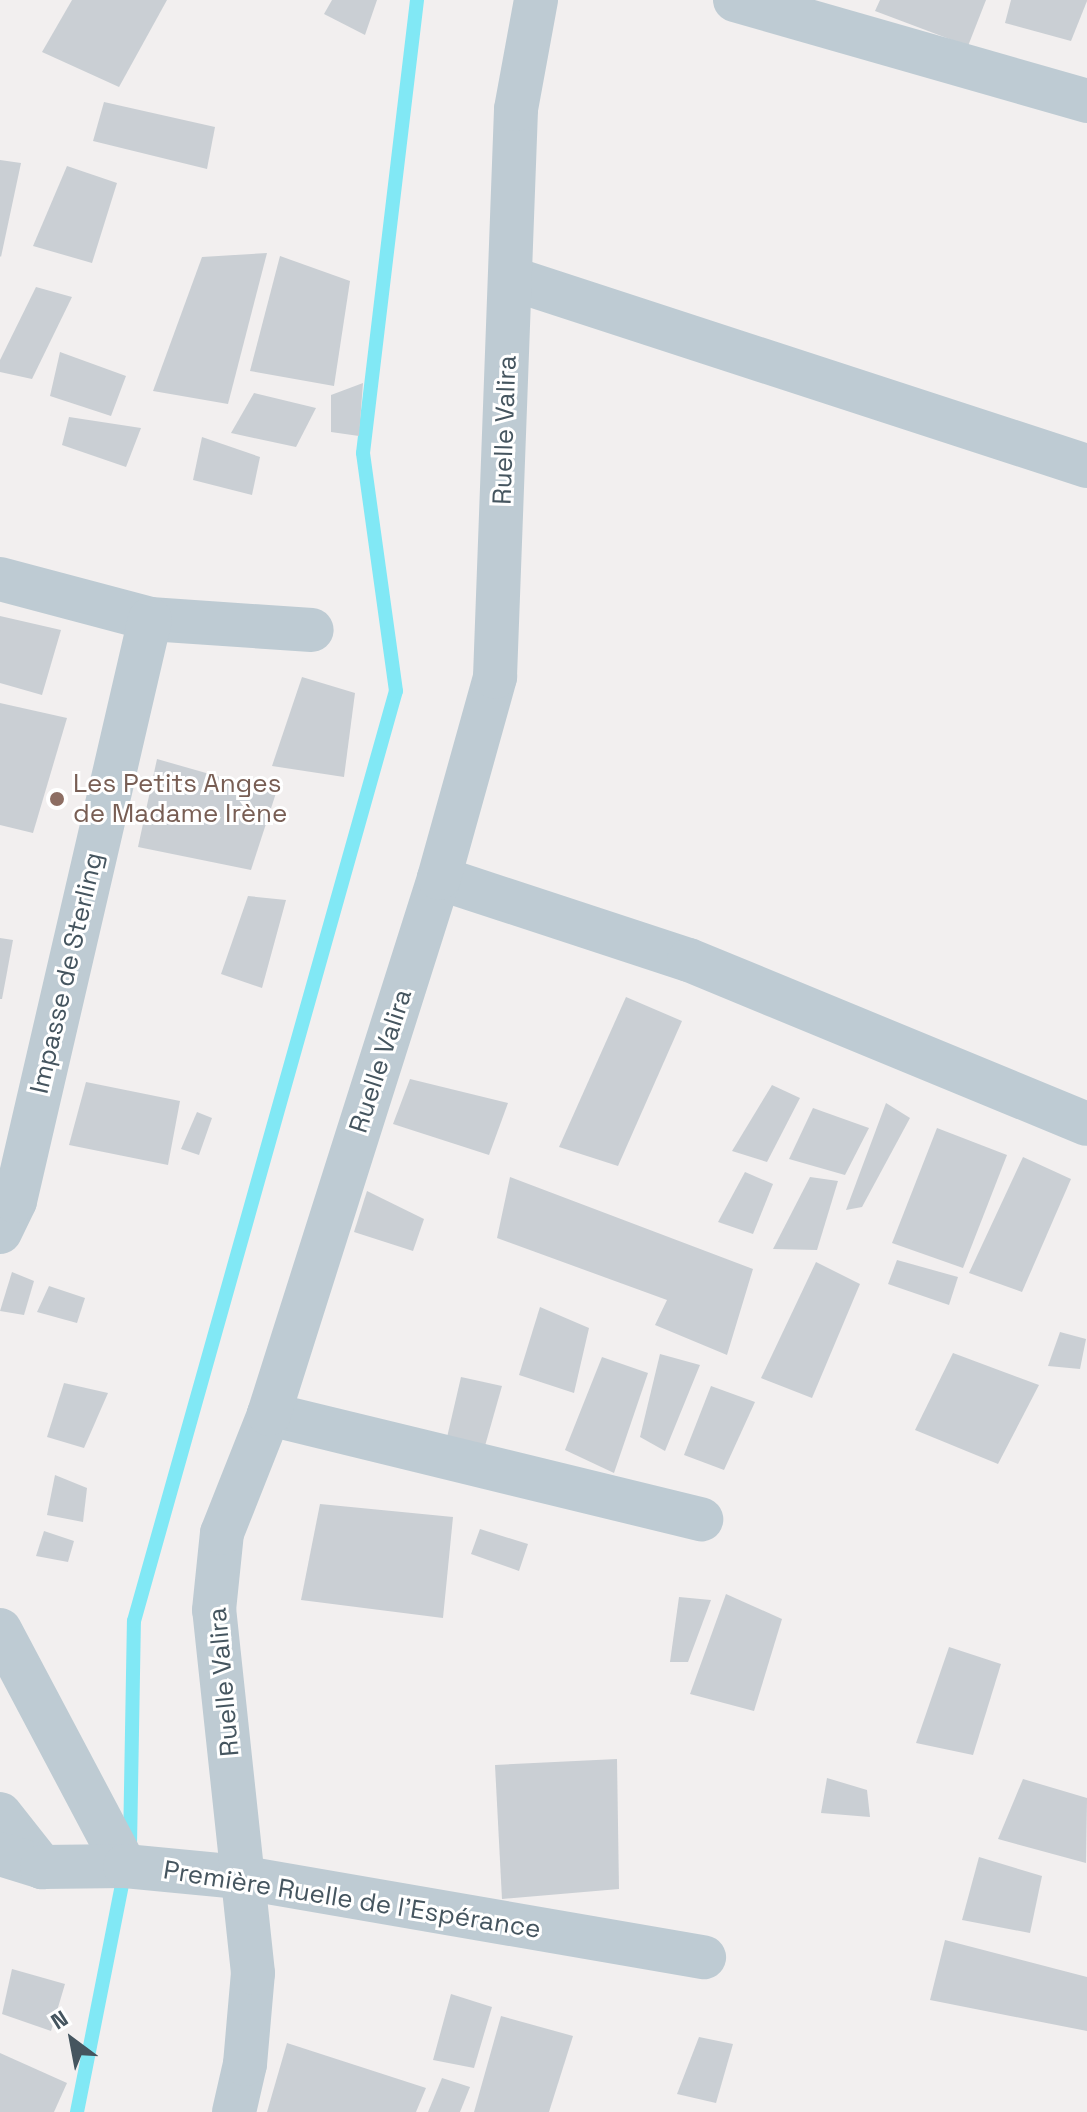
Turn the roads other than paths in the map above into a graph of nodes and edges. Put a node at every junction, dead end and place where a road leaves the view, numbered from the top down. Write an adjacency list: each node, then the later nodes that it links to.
1 (536, 0): 4 (street, Ruelle Valira)
2 (735, 0): 3 (street)
3 (1087, 101)
4 (510, 278): 5 (street); 9 (street, Ruelle Valira)
5 (1087, 466)
6 (0, 579): 7 (street)
7 (150, 619): 8 (street); 11 (street, Impasse de Sterling)
8 (312, 630)
9 (439, 878): 10 (street); 12 (street, Ruelle Valira)
10 (1087, 1124)
11 (0, 1232)
12 (269, 1414): 13 (street); 19 (street, Ruelle Valira)
13 (701, 1519)
14 (0, 1630): 17 (street)
15 (0, 1814): 18 (street)
16 (0, 1854): 18 (street, Première Ruelle de l'Espérance)
17 (125, 1866): 18 (street, Première Ruelle de l'Espérance); 19 (street, Première Ruelle de l'Espérance)
18 (42, 1867)
19 (239, 1877): 20 (street, Première Ruelle de l'Espérance); 21 (street, Ruelle Valira)
20 (704, 1957)
21 (234, 2112)

